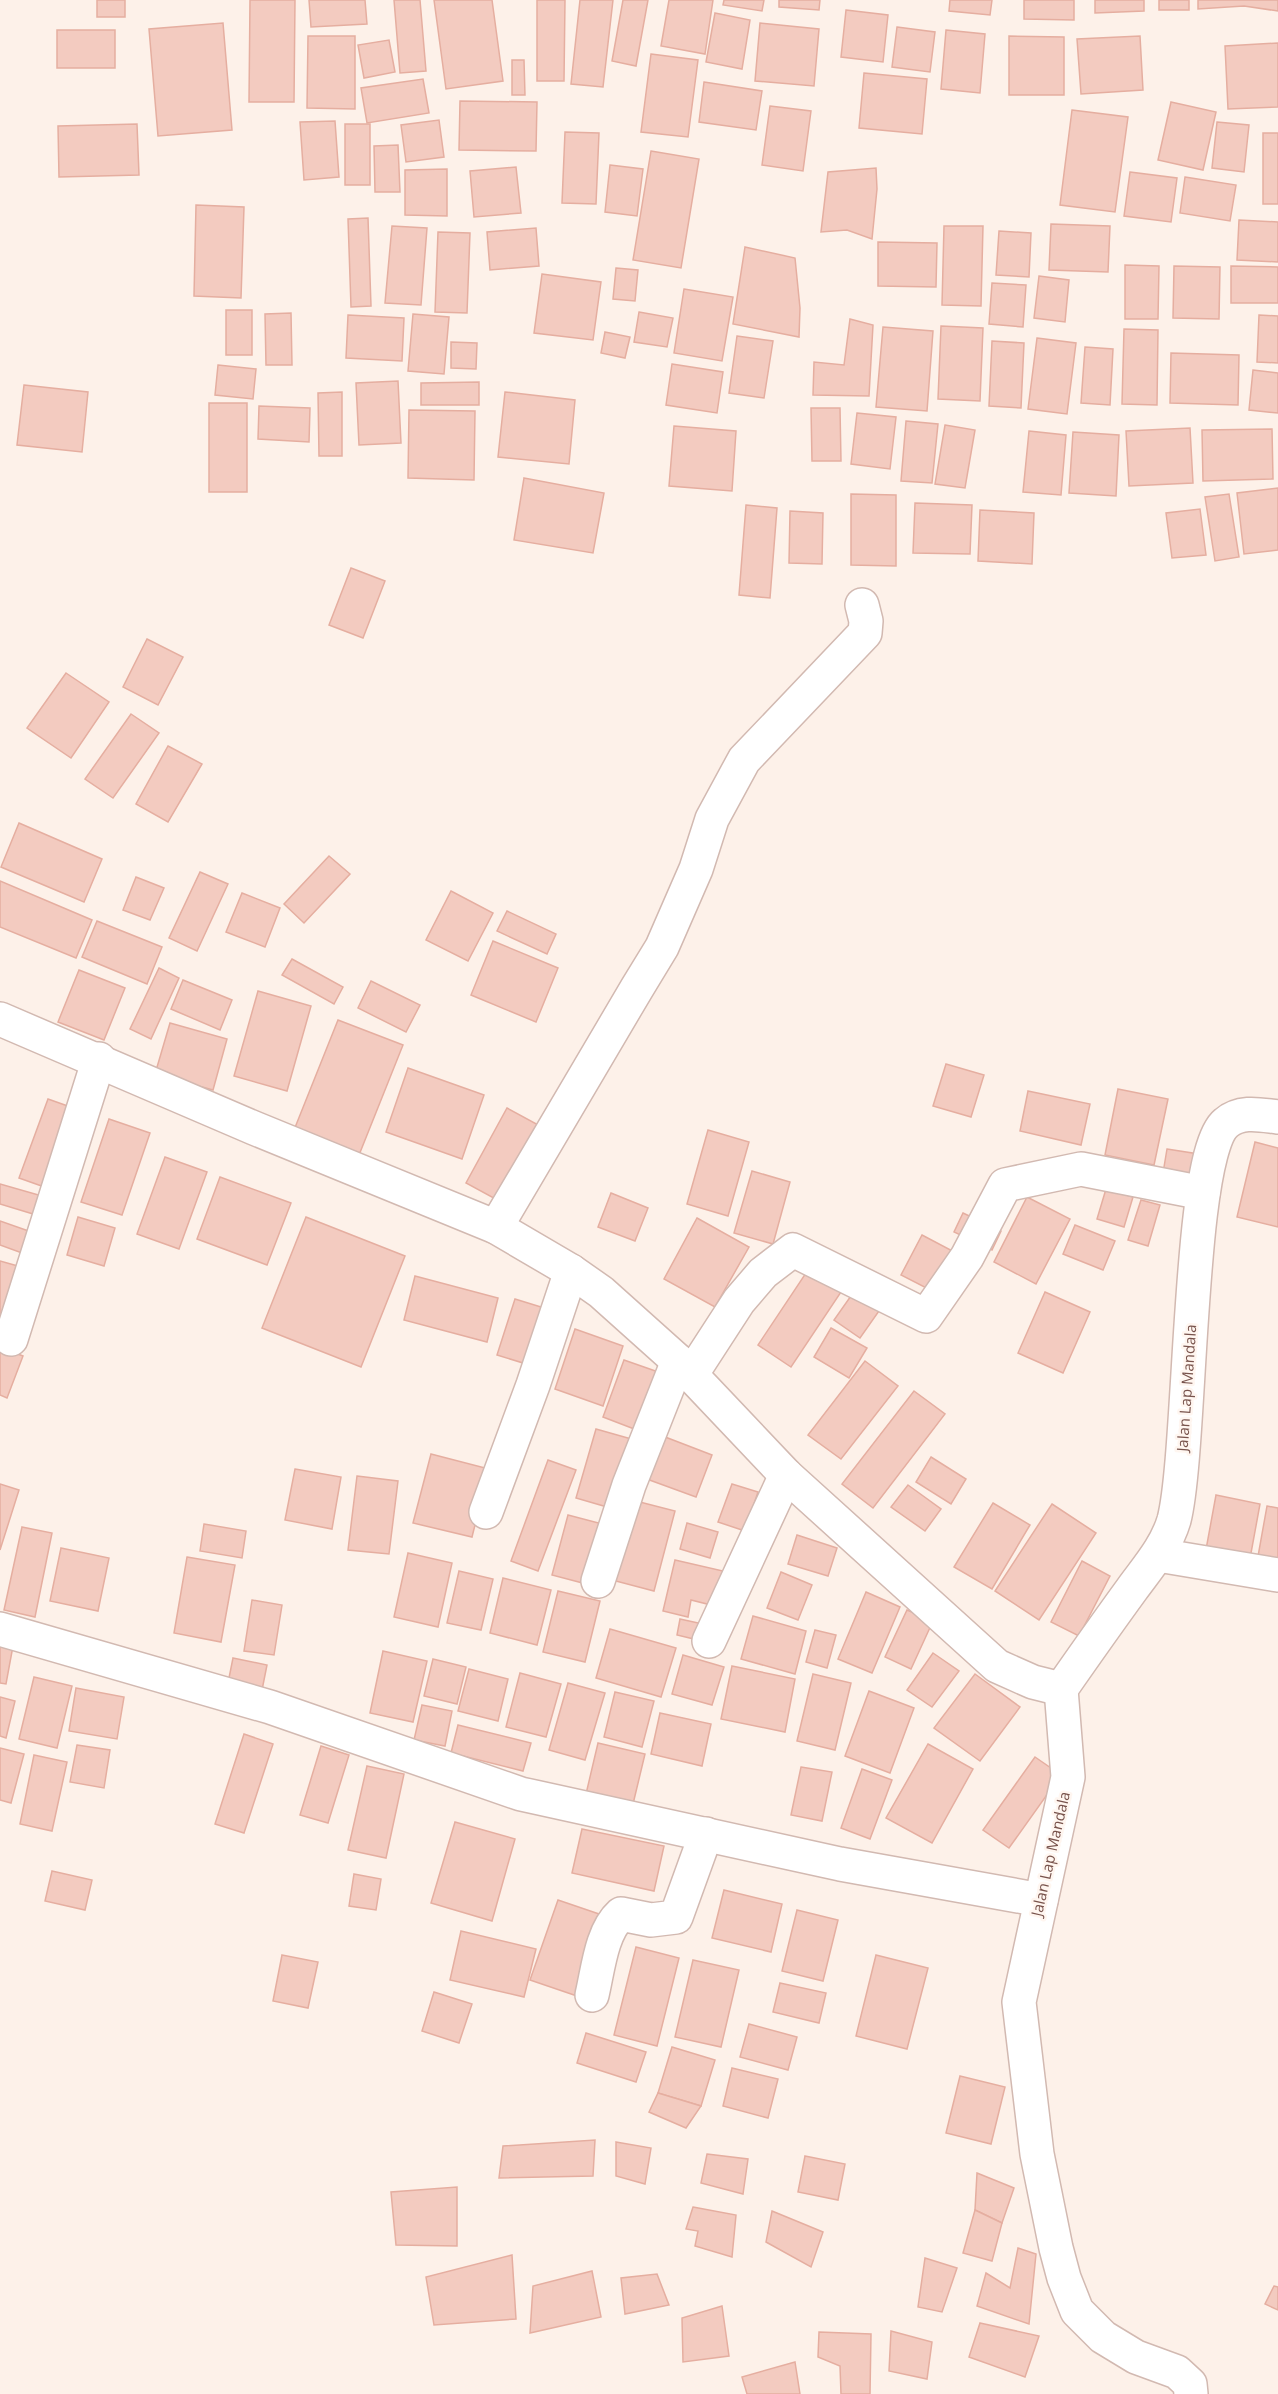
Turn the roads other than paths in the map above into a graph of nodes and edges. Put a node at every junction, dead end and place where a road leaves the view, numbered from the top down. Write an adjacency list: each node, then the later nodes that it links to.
1 (862, 605): 6 (street)
2 (0, 1019): 3 (street)
3 (99, 1059): 6 (street); 8 (street)
4 (1278, 1117): 5 (street, Jalan Lap Mandala)
5 (1203, 1193): 9 (street); 12 (street, Jalan Lap Mandala)
6 (496, 1227): 7 (street)
7 (571, 1271): 9 (street); 11 (street)
8 (10, 1339)
9 (684, 1368): 10 (street); 14 (street)
10 (786, 1475): 16 (street); 17 (street)
11 (486, 1512)
12 (1158, 1555): 13 (street); 17 (street, Jalan Lap Mandala)
13 (1278, 1575)
14 (598, 1581)
15 (0, 1629): 18 (street)
16 (709, 1641)
17 (1061, 1689): 19 (street, Jalan Lap Mandala)
18 (706, 1834): 19 (street); 20 (street)
19 (1041, 1900): 21 (street, Jalan Lap Mandala)
20 (592, 1995)
21 (1191, 2394)

